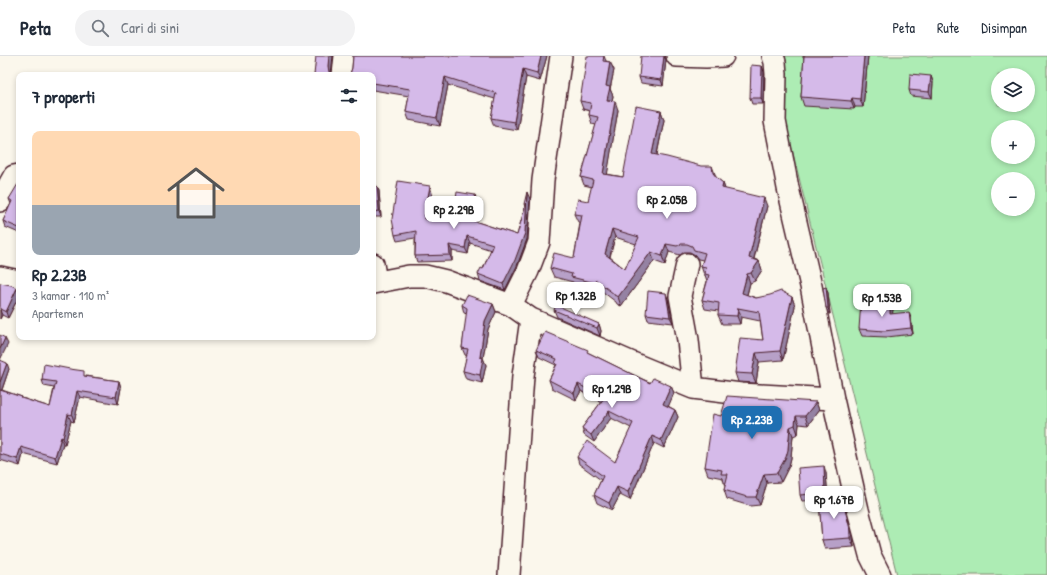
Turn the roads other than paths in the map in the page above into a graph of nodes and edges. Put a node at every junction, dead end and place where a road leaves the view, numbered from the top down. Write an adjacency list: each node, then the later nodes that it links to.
1 (345, 56): 6 (street)
2 (561, 56): 13 (street)
3 (677, 56): 4 (street)
4 (723, 56)
5 (773, 56): 16 (street)
6 (343, 72)
7 (16, 176): 8 (street)
8 (0, 201)
9 (687, 264): 15 (street)
10 (376, 276): 13 (street)
11 (0, 277): 12 (street)
12 (16, 280)
13 (512, 305): 14 (street)
14 (531, 319): 15 (street); 17 (street)
15 (693, 388): 16 (street)
16 (833, 399): 18 (street)
17 (509, 575)
18 (880, 575)

